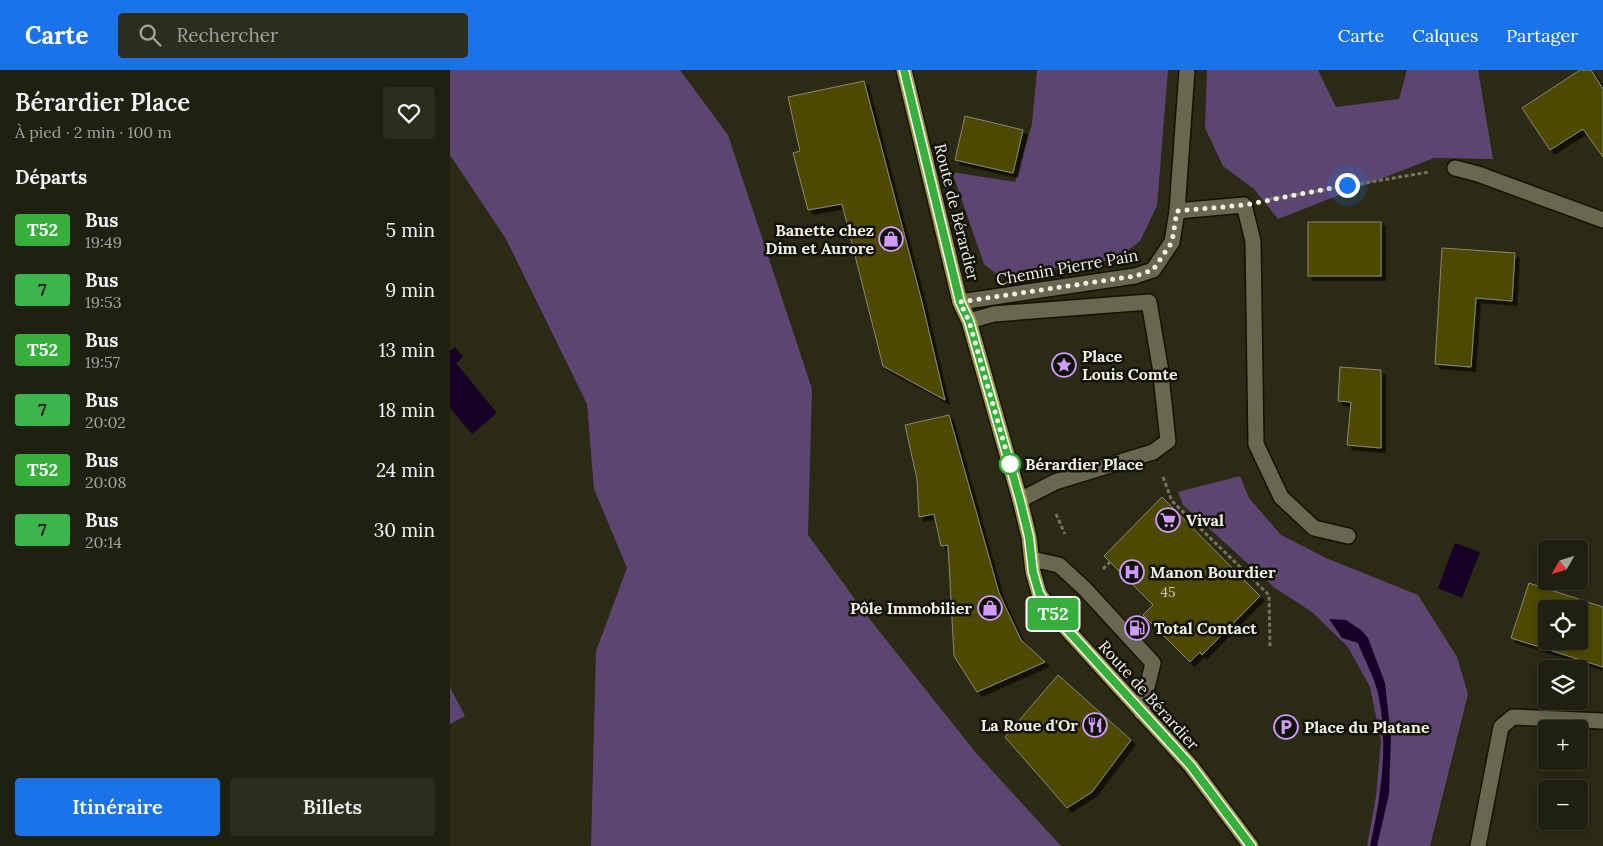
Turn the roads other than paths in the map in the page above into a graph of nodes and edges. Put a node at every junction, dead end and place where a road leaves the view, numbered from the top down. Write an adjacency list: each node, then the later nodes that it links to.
1 (904, 70): 6 (main road, Route de Bérardier)
2 (1187, 70): 4 (street, Chemin Pierre Pain)
3 (1455, 168): 5 (street)
4 (1177, 211): 6 (street, Chemin Pierre Pain); 9 (street)
5 (1603, 220)
6 (960, 302): 7 (main road, Route de Bérardier)
7 (969, 321): 8 (main road, Route de Bérardier); 8 (street)
8 (1020, 500): 10 (main road, Route de Bérardier)
9 (1348, 536)
10 (1032, 559): 11 (main road, Route de Bérardier); 11 (street)
11 (1141, 712): 13 (main road, Route de Bérardier)
12 (1603, 721): 14 (street)
13 (1251, 846)
14 (1478, 846)

